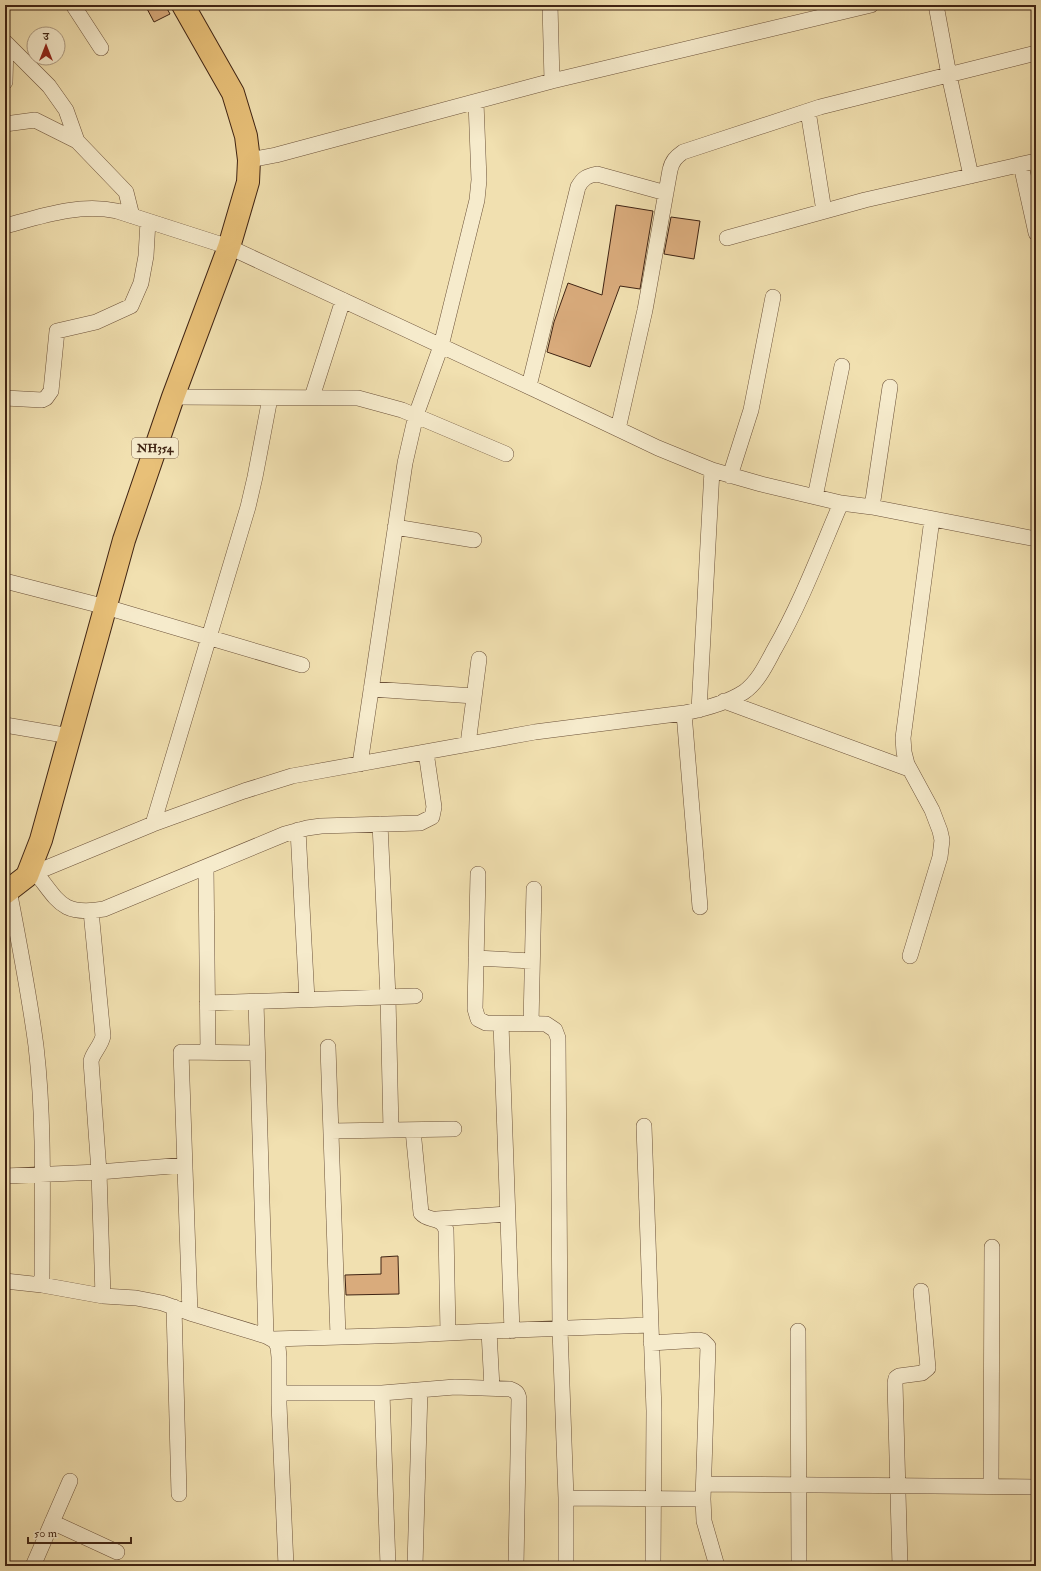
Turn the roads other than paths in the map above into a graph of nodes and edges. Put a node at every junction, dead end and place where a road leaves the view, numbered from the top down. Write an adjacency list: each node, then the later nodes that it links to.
1 (73, 5): 7 (street)
2 (183, 5): 16 (highway, NH354)
3 (550, 5): 10 (street)
4 (871, 5): 10 (street)
5 (936, 5): 9 (street)
6 (5, 42): 11 (street); 15 (street)
7 (101, 48)
8 (1036, 53): 9 (street)
9 (949, 75): 13 (street); 19 (street)
10 (552, 81): 12 (street)
11 (5, 82)
12 (476, 102): 16 (street); 30 (street)
13 (808, 111): 20 (street); 21 (street)
14 (5, 124): 15 (street)
15 (77, 141): 22 (street)
16 (249, 160): 27 (highway, NH354)
17 (1036, 161): 18 (street)
18 (1020, 165): 19 (street); 25 (street)
19 (971, 176): 21 (street)
20 (666, 193): 32 (street); 39 (street)
21 (824, 212): 26 (street)
22 (132, 216): 23 (street); 24 (street)
23 (148, 221): 27 (street); 36 (street)
24 (5, 226)
25 (1036, 233)
26 (727, 238)
27 (228, 247): 29 (street); 34 (highway, NH354)
28 (773, 297): 42 (street)
29 (344, 300): 30 (street); 35 (street)
30 (441, 346): 32 (street); 38 (street)
31 (842, 366): 43 (street)
32 (529, 386): 39 (street)
33 (890, 387): 45 (street)
34 (173, 397): 37 (street); 51 (highway, NH354)
35 (312, 397): 37 (street); 38 (street)
36 (5, 398)
37 (270, 398): 52 (street)
38 (416, 415): 40 (street); 47 (street)
39 (618, 429): 41 (street)
40 (506, 454)
41 (712, 470): 42 (street); 58 (street)
42 (730, 476): 43 (street)
43 (816, 497): 44 (street)
44 (842, 503): 45 (street); 57 (street)
45 (872, 507): 46 (street)
46 (932, 519): 49 (street); 65 (street)
47 (395, 527): 48 (street); 55 (street)
48 (474, 540)
49 (1036, 540)
50 (5, 581): 51 (street)
51 (106, 607): 52 (street); 61 (highway, NH354)
52 (209, 637): 54 (street); 66 (street)
53 (479, 659): 56 (street)
54 (302, 665)
55 (371, 689): 56 (street); 64 (street)
56 (474, 696): 62 (street)
57 (724, 701): 58 (street); 65 (street)
58 (699, 710): 59 (street)
59 (684, 713): 62 (street); 74 (street)
60 (5, 725): 61 (street)
61 (70, 736): 70 (highway, NH354)
62 (468, 744): 63 (street)
63 (426, 752): 64 (street); 67 (street)
64 (360, 764): 66 (street)
65 (909, 769): 76 (street)
66 (153, 824): 70 (street)
67 (380, 824): 68 (street); 80 (street)
68 (298, 830): 69 (street); 81 (street)
69 (206, 867): 75 (street); 83 (street)
70 (32, 874): 73 (highway); 75 (street)
71 (478, 874): 77 (street)
72 (534, 889): 78 (street)
73 (7, 891): 96 (street)
74 (700, 907)
75 (91, 911): 95 (street)
76 (910, 956)
77 (476, 958): 78 (street); 84 (street)
78 (532, 960): 85 (street)
79 (415, 996): 80 (street)
80 (388, 997): 81 (street); 91 (street)
81 (307, 1000): 82 (street)
82 (256, 1002): 83 (street); 88 (street)
83 (207, 1003): 87 (street)
84 (501, 1024): 85 (street); 98 (street)
85 (531, 1024): 108 (street)
86 (328, 1047): 93 (street)
87 (208, 1052): 88 (street); 94 (street)
88 (257, 1053): 114 (street)
89 (644, 1126): 107 (street)
90 (454, 1129): 92 (street)
91 (391, 1130): 92 (street); 93 (street)
92 (413, 1130): 99 (street)
93 (331, 1131): 113 (street)
94 (184, 1165): 95 (street); 106 (street)
95 (99, 1172): 96 (street); 104 (street)
96 (42, 1174): 97 (street); 102 (street)
97 (5, 1176)
98 (508, 1214): 99 (street); 110 (street)
99 (437, 1219): 112 (street)
100 (992, 1246): 122 (street)
101 (5, 1281): 102 (street)
102 (42, 1285): 104 (street)
103 (921, 1291): 121 (street)
104 (102, 1296): 105 (street)
105 (174, 1307): 106 (street); 126 (street)
106 (190, 1313): 114 (street)
107 (650, 1326): 108 (street); 115 (street)
108 (560, 1329): 110 (street); 127 (street)
109 (489, 1330): 110 (street); 112 (street); 116 (street)
110 (512, 1331)
111 (798, 1331): 123 (street)
112 (448, 1333): 113 (street)
113 (338, 1336): 114 (street)
114 (269, 1337): 118 (street)
115 (651, 1343): 125 (street); 128 (street)
116 (492, 1388): 117 (street); 135 (street)
117 (420, 1390): 119 (street); 134 (street)
118 (279, 1393): 119 (street); 132 (street)
119 (382, 1393): 133 (street)
120 (70, 1481): 129 (street)
121 (898, 1485): 122 (street); 123 (street); 140 (street)
122 (991, 1485): 124 (street)
123 (799, 1486): 125 (street); 139 (street)
124 (1036, 1487)
125 (704, 1492): 128 (street); 138 (street)
126 (179, 1494)
127 (566, 1498): 128 (street); 136 (street)
128 (652, 1498): 137 (street)
129 (52, 1522): 130 (street); 131 (street)
130 (117, 1552)
131 (33, 1566)
132 (286, 1566)
133 (388, 1566)
134 (415, 1566)
135 (516, 1566)
136 (566, 1566)
137 (653, 1566)
138 (717, 1566)
139 (799, 1566)
140 (900, 1566)

